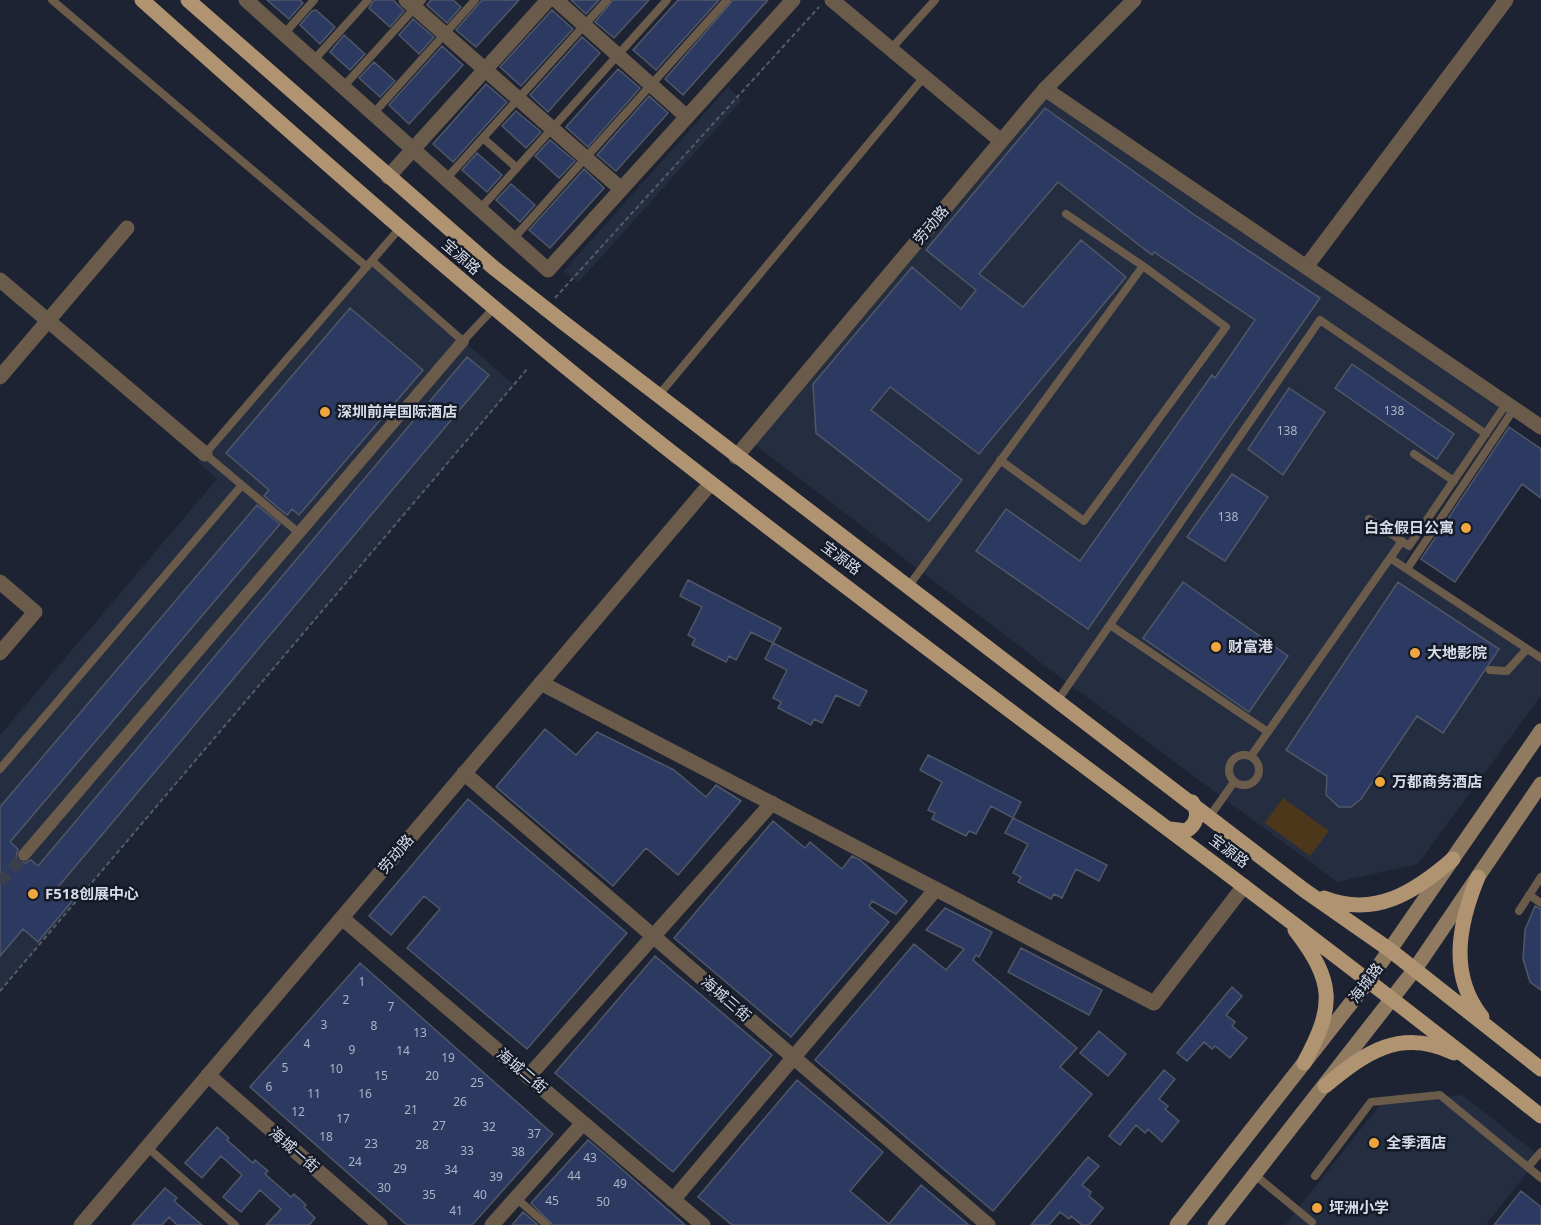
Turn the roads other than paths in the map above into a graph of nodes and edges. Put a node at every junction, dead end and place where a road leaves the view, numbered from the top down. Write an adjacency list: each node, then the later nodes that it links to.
1 (52, 0): 47 (lane)
2 (142, 0): 45 (main road, 宝源路)
3 (188, 0): 39 (main road, 宝源路)
4 (314, 0): 20 (lane)
5 (368, 0): 24 (lane)
6 (475, 0): 21 (lane)
7 (548, 0): 25 (street)
8 (556, 0): 19 (street)
9 (607, 0): 19 (lane)
10 (668, 0): 23 (lane)
11 (727, 0): 27 (lane)
12 (793, 0): 32 (street)
13 (832, 0): 22 (street)
14 (935, 0): 22 (lane)
15 (1134, 0): 29 (street, 劳动路)
16 (1506, 0): 49 (street)
17 (253, 2): 20 (street)
18 (414, 3): 21 (street); 28 (lane)
19 (584, 25): 23 (street); 30 (lane)
20 (284, 34): 24 (street)
21 (444, 34): 25 (street); 31 (lane)
22 (891, 49): 26 (street)
23 (618, 55): 27 (street); 33 (lane)
24 (314, 61): 28 (street)
25 (485, 70): 30 (street); 36 (street)
26 (924, 77): 35 (street); 55 (lane)
27 (651, 85): 32 (street); 37 (lane)
28 (343, 87): 31 (street)
29 (1045, 89): 35 (street, 劳动路); 49 (street)
30 (518, 99): 33 (street); 34 (lane)
31 (373, 114): 36 (street)
32 (687, 117): 41 (street)
33 (552, 129): 37 (street); 38 (lane)
34 (483, 138): 38 (lane); 40 (lane)
35 (1001, 141): 61 (street, 劳动路)
36 (413, 150): 39 (street); 40 (street)
37 (586, 158): 41 (street); 46 (lane)
38 (517, 168): 42 (lane)
39 (388, 177): 55 (main road, 宝源路)
40 (446, 179): 42 (street)
41 (621, 189): 46 (street)
42 (480, 209): 46 (street)
43 (1066, 214): 48 (lane)
44 (127, 228): 52 (street)
45 (400, 228): 47 (lane); 51 (main road, 宝源路)
46 (513, 239)
47 (369, 264): 53 (lane); 59 (lane)
48 (1143, 266): 62 (lane); 62 (lane)
49 (1306, 267): 56 (street)
50 (0, 280): 52 (street)
51 (493, 309): 53 (lane); 64 (main road, 宝源路)
52 (48, 321): 54 (street); 59 (street)
53 (463, 341): 67 (street)
54 (0, 376)
55 (658, 396): 61 (main road, 宝源路)
56 (1510, 406): 57 (street); 58 (lane); 70 (lane)
57 (1541, 428)
58 (1486, 434): 63 (lane); 73 (lane)
59 (205, 454): 65 (lane)
60 (1413, 454): 63 (lane)
61 (736, 457): 72 (main road, 宝源路)
62 (1000, 460): 72 (lane)
63 (1454, 481): 68 (lane)
64 (711, 483): 78 (street, 劳动路); 90 (main road, 宝源路)
65 (242, 485): 67 (lane); 83 (lane)
66 (1369, 519): 68 (lane)
67 (299, 533): 91 (street)
68 (1402, 541): 69 (lane)
69 (1390, 558): 70 (lane); 81 (lane)
70 (1407, 569): 74 (lane)
71 (0, 582): 75 (street)
72 (908, 587): 79 (main road, 宝源路)
73 (1110, 625): 79 (lane); 81 (lane)
74 (1527, 649): 76 (lane); 77 (lane)
75 (0, 653)
76 (1541, 658)
77 (1490, 670)
78 (541, 683): 84 (street, 劳动路); 88 (street)
79 (1058, 700): 87 (main road, 宝源路)
80 (1541, 731): 92 (main road, 海城路)
81 (1268, 732): 82 (lane)
82 (1251, 756): 85 (lane); 85 (lane)
83 (0, 769)
84 (464, 774): 102 (street, 劳动路); 103 (street, 海城三街)
85 (1234, 782): 89 (lane)
86 (1541, 784): 93 (main road, 海城路)
87 (1192, 802): 89 (main road, 宝源路); 90 (main road)
88 (772, 803): 96 (street); 103 (street)
89 (1210, 816): 97 (main road, 宝源路)
90 (1170, 829): 95 (main road, 宝源路)
91 (24, 855)
92 (1453, 859): 97 (main road); 104 (main road, 海城路)
93 (1478, 877): 105 (main road, 海城路); 108 (main road)
94 (1541, 877): 98 (lane)
95 (1244, 886): 96 (street); 101 (main road, 宝源路)
96 (936, 889): 109 (street)
97 (1304, 890): 104 (main road, 宝源路)
98 (1529, 895): 99 (lane); 100 (lane)
99 (1541, 903)
100 (1519, 911)
101 (1284, 916): 106 (main road, 宝源路); 111 (main road)
102 (342, 918): 113 (street, 劳动路); 114 (street, 海城二街)
103 (653, 936): 109 (street, 海城三街); 114 (street)
104 (1390, 950): 105 (main road, 宝源路); 106 (main road, 海城路)
105 (1415, 969): 107 (main road, 海城路); 108 (main road, 宝源路)
106 (1369, 980): 107 (main road, 宝源路); 111 (main road, 海城路)
107 (1393, 998): 110 (main road, 宝源路); 115 (main road, 海城路)
108 (1495, 1033): 112 (main road, 宝源路)
109 (794, 1058): 125 (street); 133 (street, 海城三街)
110 (1472, 1061): 115 (main road); 116 (main road, 宝源路)
111 (1304, 1063): 134 (main road, 海城路)
112 (1541, 1069)
113 (208, 1075): 118 (street, 劳动路); 129 (street, 海城一街)
114 (528, 1077): 117 (street, 海城二街)
115 (1324, 1086): 121 (main road, 海城路)
116 (1541, 1116)
117 (583, 1123): 124 (street); 125 (street, 海城二街)
118 (147, 1147): 127 (street, 劳动路); 128 (lane)
119 (1541, 1152): 120 (lane)
120 (1528, 1167): 122 (lane); 123 (lane)
121 (1255, 1175): 126 (lane); 135 (main road, 海城路)
122 (1315, 1176)
123 (1541, 1178)
124 (516, 1198): 130 (street); 131 (lane)
125 (673, 1200): 132 (street, 海城二街)
126 (1312, 1222)
127 (83, 1224)
128 (236, 1225)
129 (380, 1225)
130 (492, 1225)
131 (547, 1225)
132 (703, 1225)
133 (988, 1225)
134 (1177, 1225)
135 (1215, 1225)

